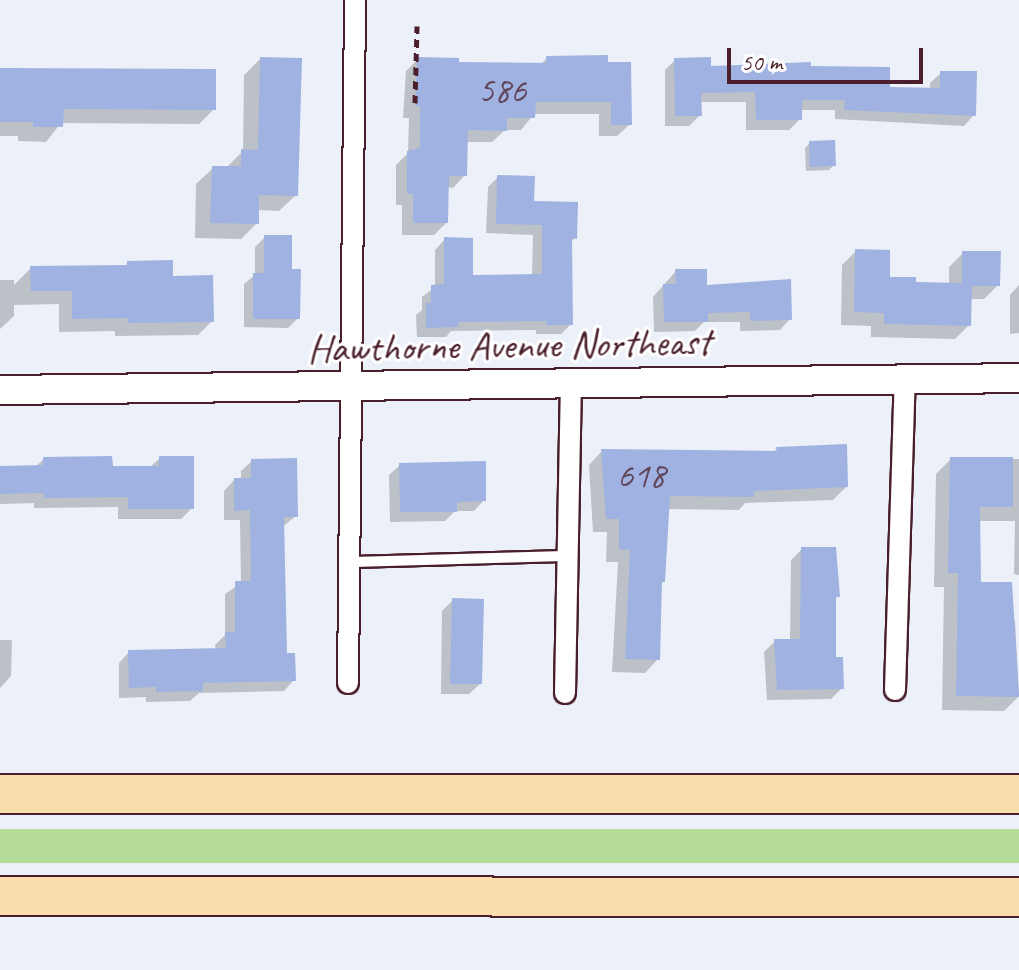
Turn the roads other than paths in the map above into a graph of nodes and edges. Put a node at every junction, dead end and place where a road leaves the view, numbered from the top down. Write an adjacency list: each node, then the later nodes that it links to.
1 (355, 0): 5 (street)
2 (1019, 378): 3 (main road, Hawthorne Avenue Northeast)
3 (905, 380): 4 (main road, Hawthorne Avenue Northeast); 10 (street)
4 (571, 384): 5 (main road, Hawthorne Avenue Northeast); 7 (street)
5 (352, 387): 6 (main road, Hawthorne Avenue Northeast); 8 (street)
6 (0, 390)
7 (568, 556): 8 (lane); 11 (street)
8 (349, 562): 9 (street)
9 (348, 683)
10 (895, 690)
11 (565, 693)
12 (0, 794): 13 (highway)
13 (1019, 794)
14 (0, 896): 15 (highway)
15 (1019, 897)

